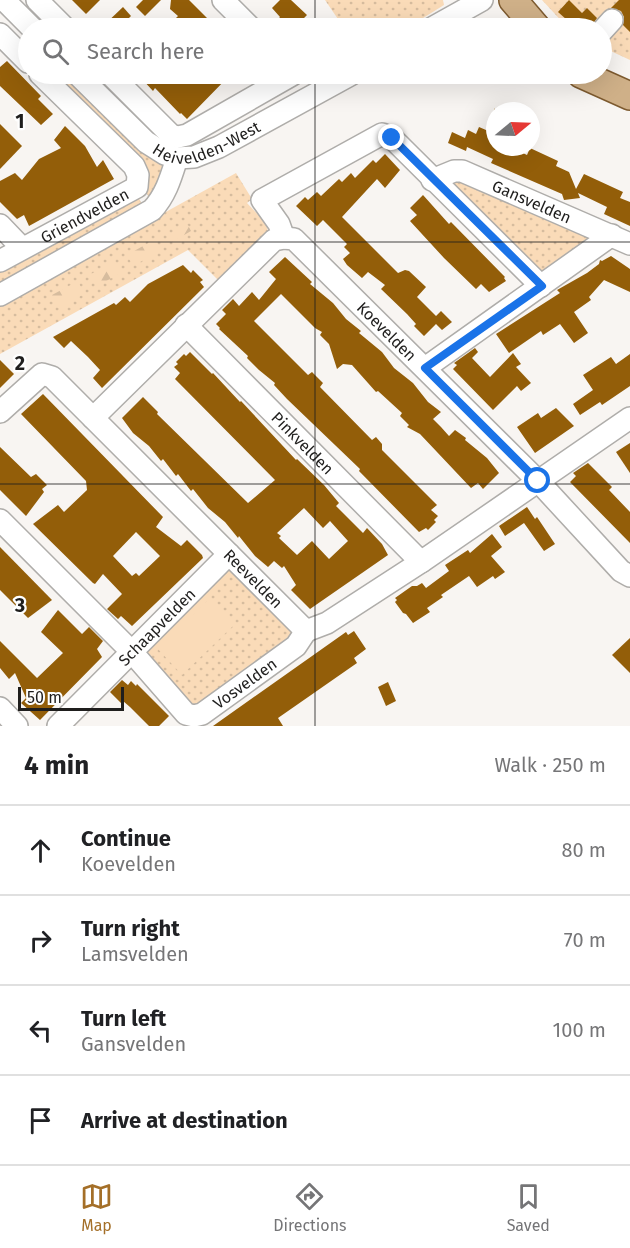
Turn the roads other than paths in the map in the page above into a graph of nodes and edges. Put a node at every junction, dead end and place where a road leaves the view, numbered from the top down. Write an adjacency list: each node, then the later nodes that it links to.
1 (37, 0): 8 (street)
2 (223, 0): 9 (street)
3 (482, 0): 10 (street)
4 (492, 0): 11 (main road)
5 (513, 0): 12 (main road)
6 (10, 6): 7 (street); 13 (street)
7 (22, 18)
8 (55, 18)
9 (241, 18)
10 (450, 18)
11 (507, 18)
12 (528, 18)
13 (0, 26)
14 (0, 34): 15 (street)
15 (18, 52)
16 (612, 80): 24 (main road)
17 (50, 84): 32 (street, Griendvelden)
18 (87, 84): 27 (street, Heivelden-West)
19 (120, 84): 20 (street)
20 (275, 84)
21 (296, 84): 26 (street)
22 (334, 84): 26 (street, Heivelden-West)
23 (603, 84): 25 (main road)
24 (630, 88)
25 (630, 96)
26 (304, 101): 27 (street, Heivelden-West)
27 (177, 158): 35 (street)
28 (432, 180): 30 (street); 31 (street, Gansvelden); 34 (street)
29 (0, 225): 32 (street)
30 (284, 238): 36 (street); 37 (street, Koevelden)
31 (621, 239): 34 (street)
32 (22, 248): 33 (street)
33 (0, 261)
34 (542, 286): 37 (street)
35 (0, 295)
36 (186, 325): 39 (street); 44 (street, Pinkvelden)
37 (425, 368): 41 (street, Koevelden)
38 (0, 412): 39 (street, Reevelden)
39 (93, 418): 43 (street, Reevelden)
40 (630, 418): 41 (street)
41 (538, 481): 44 (street); 45 (street, Koevelden)
42 (0, 520): 47 (street)
43 (229, 554): 46 (street, Reevelden); 47 (street, Schaapvelden)
44 (421, 561): 46 (street)
45 (630, 576)
46 (306, 632): 47 (street, Vosvelden)
47 (131, 651): 50 (street, Schaapvelden)
48 (0, 708): 49 (street)
49 (17, 726)
50 (58, 726)

